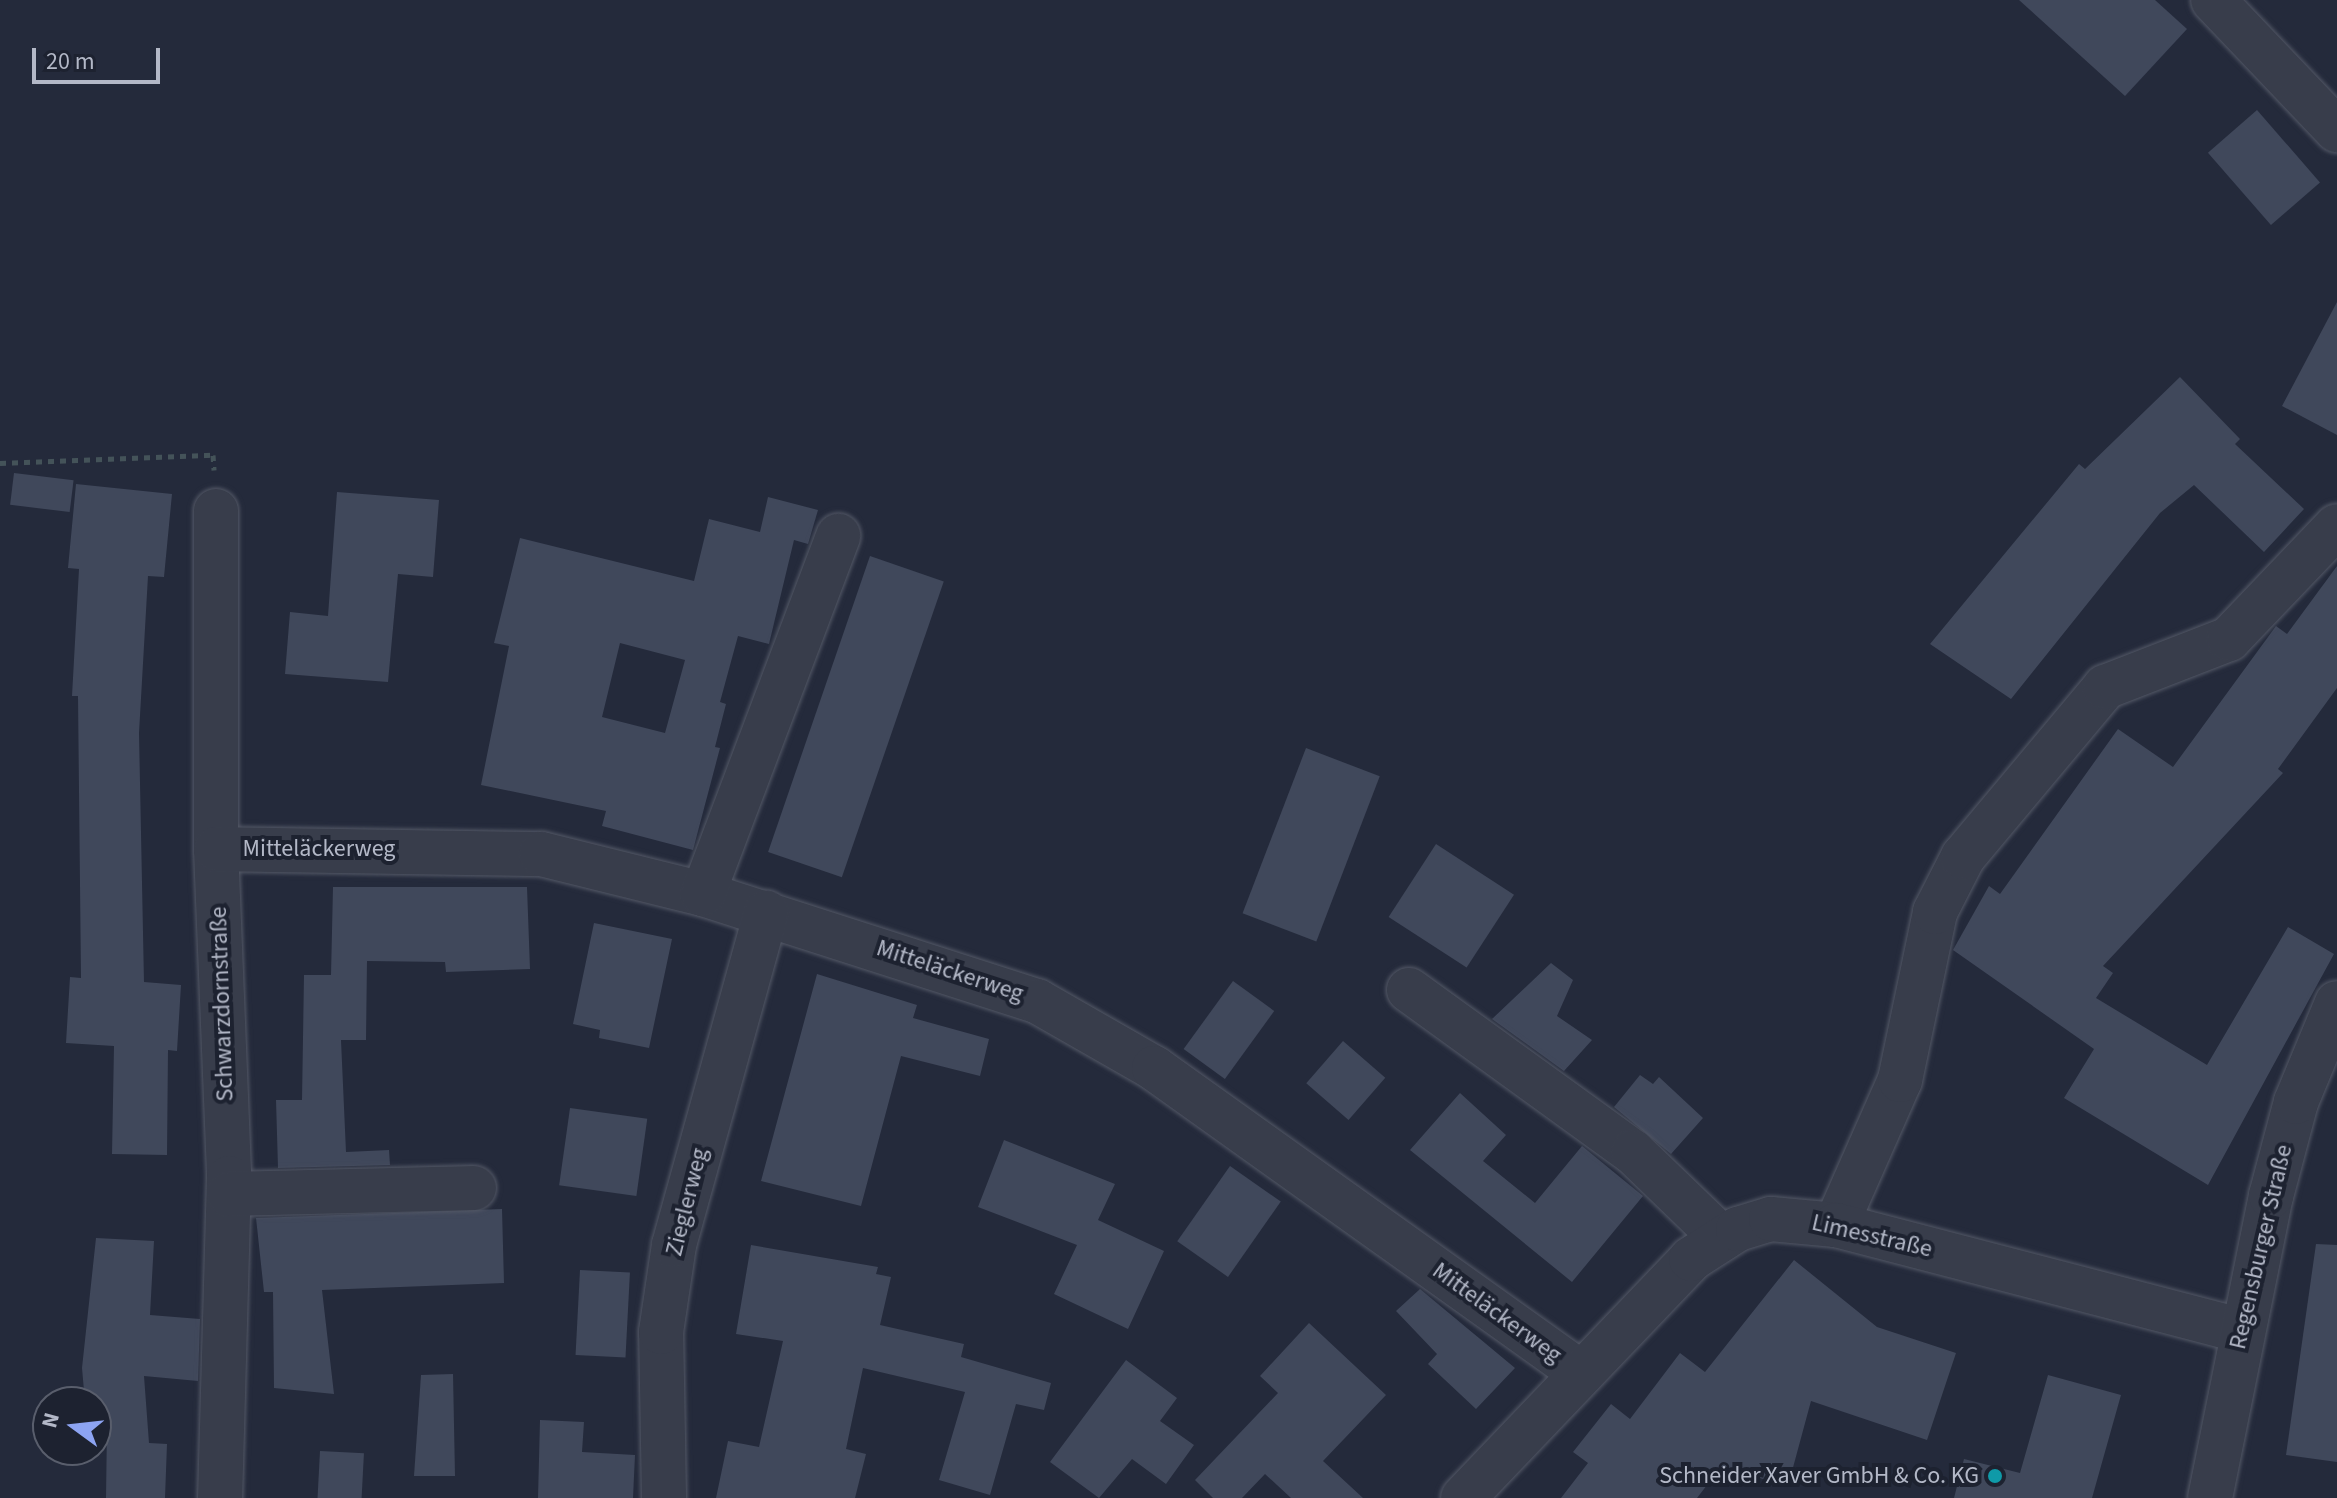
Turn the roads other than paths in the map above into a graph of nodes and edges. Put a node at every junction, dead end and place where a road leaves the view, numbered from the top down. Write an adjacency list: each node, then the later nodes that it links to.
1 (2213, 0): 2 (street)
2 (2337, 130)
3 (216, 511): 6 (street, Schwarzdornstraße)
4 (2337, 526): 13 (street)
5 (838, 536): 7 (street)
6 (216, 849): 7 (street, Mitteläckerweg); 12 (street, Schwarzdornstraße)
7 (703, 894): 8 (street, Mitteläckerweg)
8 (766, 913): 16 (street, Mitteläckerweg); 18 (street, Zieglerweg)
9 (1409, 990): 14 (street)
10 (2337, 1003): 15 (street, Regensburger Straße)
11 (474, 1188): 12 (street)
12 (229, 1194): 17 (street, Schwarzdornstraße)
13 (1836, 1225): 14 (street, Limesstraße); 15 (street, Limesstraße)
14 (1722, 1238): 16 (street, Limesstraße)
15 (2240, 1330): 20 (street, Regensburger Straße)
16 (1581, 1373): 19 (street, Limesstraße)
17 (220, 1498)
18 (664, 1498)
19 (1463, 1498)
20 (2210, 1498)

